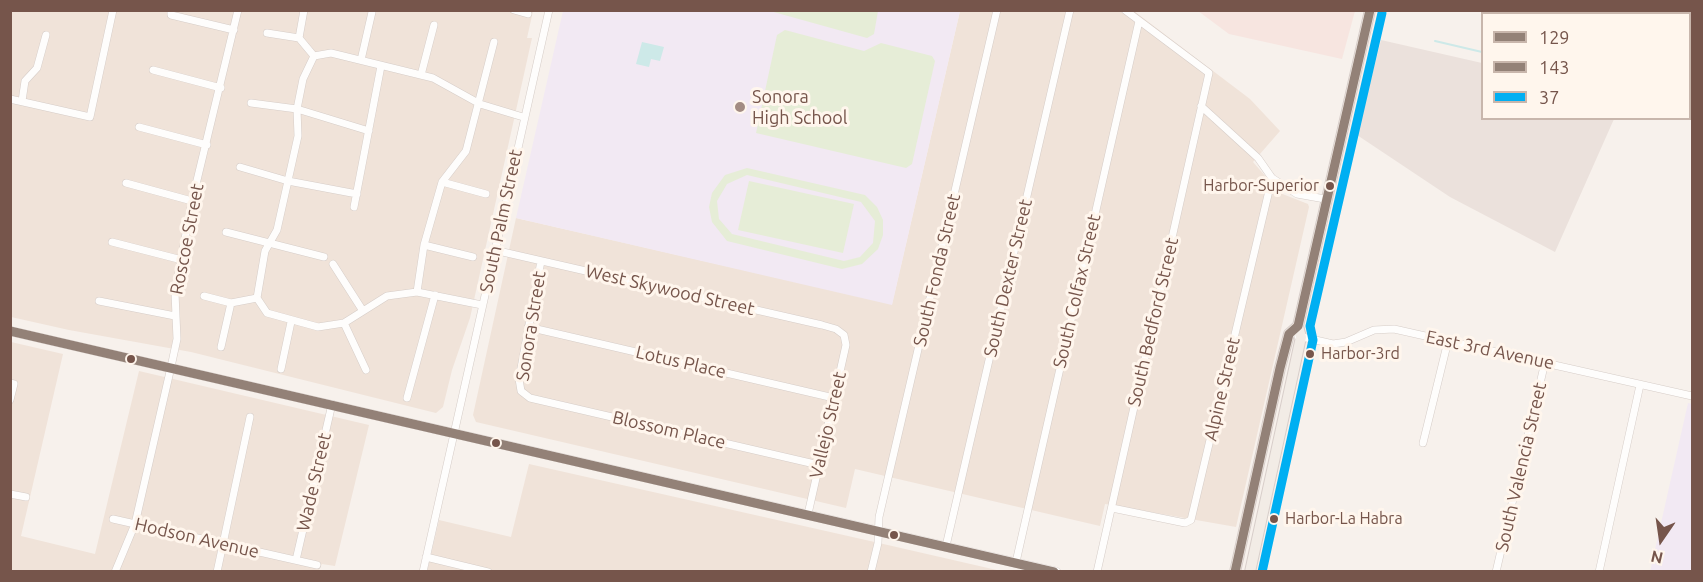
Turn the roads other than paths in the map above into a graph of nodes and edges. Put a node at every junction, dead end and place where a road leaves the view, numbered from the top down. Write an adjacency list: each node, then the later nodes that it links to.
1 (113, 10): 27 (street)
2 (171, 10): 15 (street)
3 (238, 10): 15 (street, Roscoe Street)
4 (304, 10): 18 (street)
5 (514, 10): 12 (street)
6 (549, 10): 32 (street, South Palm Street)
7 (997, 10): 95 (street, South Fonda Street)
8 (1070, 10): 97 (street, South Dexter Street)
9 (1125, 10): 13 (street)
10 (1370, 10): 43 (main road)
11 (372, 12): 21 (street)
12 (528, 14)
13 (1139, 21): 30 (street, South Bedford Street); 100 (street, South Colfax Street)
14 (434, 25): 24 (street)
15 (234, 30): 25 (street, Roscoe Street)
16 (267, 33): 18 (street)
17 (46, 35): 27 (street)
18 (299, 38): 20 (street)
19 (494, 42): 29 (street)
20 (314, 56): 21 (street); 31 (street)
21 (361, 60): 22 (street)
22 (381, 66): 24 (street); 34 (street)
23 (153, 70): 25 (street)
24 (421, 75): 29 (street)
25 (221, 88): 35 (street, Roscoe Street)
26 (10, 99): 27 (street)
27 (22, 101)
28 (251, 102): 31 (street)
29 (480, 104): 32 (street); 39 (street)
30 (1201, 106): 37 (street); 91 (street, South Bedford Street)
31 (297, 109): 34 (street); 38 (street)
32 (524, 117): 50 (street, South Palm Street)
33 (139, 127): 35 (street)
34 (369, 131): 41 (street)
35 (207, 145): 44 (street, Roscoe Street)
36 (240, 167): 38 (street)
37 (1272, 178): 43 (street); 91 (street, Alpine Street)
38 (288, 181): 41 (street); 48 (street)
39 (442, 182): 42 (street); 49 (street)
40 (126, 183): 44 (street)
41 (357, 194): 45 (street)
42 (486, 194)
43 (1325, 199): 69 (main road)
44 (192, 201): 53 (street, Roscoe Street)
45 (354, 207)
46 (226, 232): 48 (street)
47 (112, 242): 53 (street)
48 (269, 243): 51 (street); 59 (street)
49 (424, 245): 52 (street); 56 (street)
50 (494, 250): 54 (street, West Skywood Street); 62 (street, South Palm Street)
51 (324, 257)
52 (473, 257)
53 (182, 260): 64 (street, Roscoe Street)
54 (541, 261): 67 (street, Sonora Street); 70 (street, West Skywood Street)
55 (333, 264): 63 (street)
56 (417, 292): 57 (street); 63 (street)
57 (435, 295): 62 (street); 81 (street)
58 (204, 296): 61 (street)
59 (256, 298): 61 (street); 65 (street)
60 (99, 301): 64 (street)
61 (231, 303): 72 (street)
62 (482, 305): 86 (street, South Palm Street)
63 (363, 311): 66 (street)
64 (175, 316): 74 (street, Roscoe Street)
65 (291, 322): 66 (street); 75 (street)
66 (344, 323): 76 (street)
67 (528, 327): 79 (street, Sonora Street); 82 (street, Lotus Place)
68 (10, 331): 74 (main road)
69 (1296, 332): 71 (street, East 3rd Avenue); 109 (main road); 110 (main road)
70 (844, 335): 82 (street, Vallejo Street)
71 (1448, 341): 73 (street, East 3rd Avenue); 87 (street)
72 (221, 347)
73 (1545, 362): 78 (street, East 3rd Avenue); 111 (street, South Valencia Street)
74 (171, 367): 84 (main road); 94 (street, Roscoe Street)
75 (281, 369)
76 (366, 370)
77 (12, 384): 83 (street)
78 (1640, 385): 80 (street, East 3rd Avenue); 112 (street)
79 (521, 391): 88 (street, Blossom Place)
80 (1692, 396)
81 (407, 398)
82 (834, 398): 88 (street, Vallejo Street)
83 (10, 400)
84 (332, 404): 86 (main road); 99 (street, Wade Street)
85 (250, 417): 96 (street)
86 (454, 432): 92 (main road); 98 (street, South Palm Street)
87 (1423, 443)
88 (819, 465): 92 (street, Vallejo Street)
89 (10, 494): 90 (street)
90 (26, 497)
91 (1112, 508): 108 (street, South Bedford Street)
92 (808, 514): 95 (main road)
93 (113, 519): 94 (street, Hodson Avenue)
94 (135, 524): 96 (street, Hodson Avenue); 102 (street, Roscoe Street)
95 (879, 530): 97 (main road); 106 (street, South Fonda Street)
96 (223, 544): 99 (street, Hodson Avenue); 103 (street)
97 (946, 546): 100 (main road)
98 (426, 558): 104 (street, South Palm Street); 105 (street)
99 (296, 560): 101 (street, Hodson Avenue)
100 (1016, 562): 107 (main road)
101 (316, 565)
102 (115, 572)
103 (217, 572)
104 (423, 572)
105 (488, 572)
106 (872, 572)
107 (1056, 572)
108 (1097, 572)
109 (1235, 572)
110 (1250, 572)
111 (1496, 572)
112 (1599, 572)

